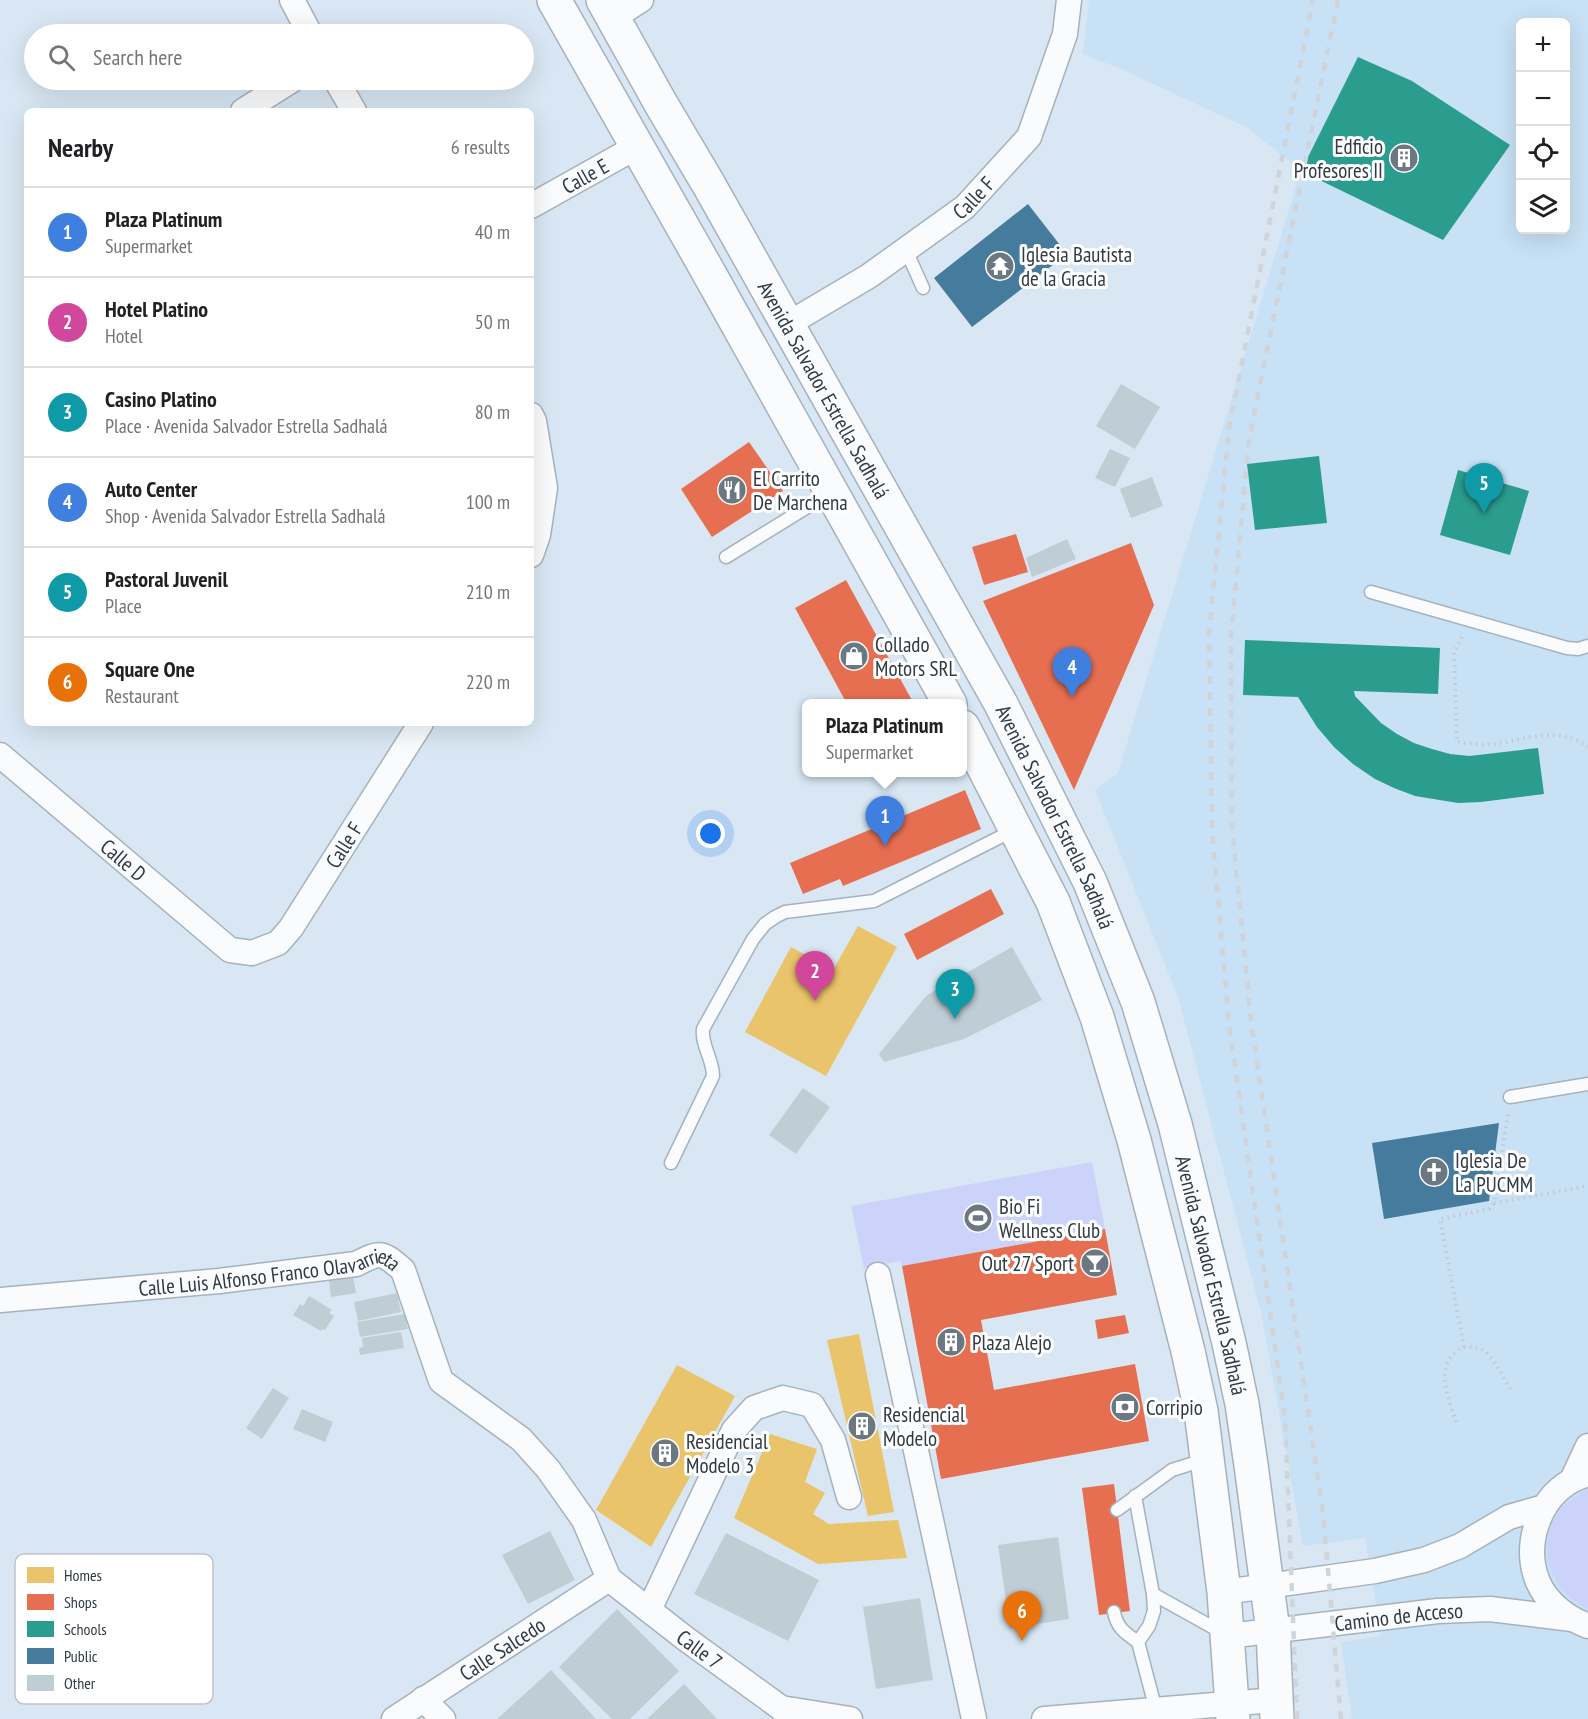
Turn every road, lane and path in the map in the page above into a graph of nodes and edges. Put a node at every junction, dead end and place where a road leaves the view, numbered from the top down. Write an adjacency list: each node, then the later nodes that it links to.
1 (292, 0): 6 (street)
2 (554, 0): 11 (main road, Avenida Salvador Estrella Sadhalá)
3 (641, 0): 5 (street)
4 (1069, 0): 13 (street, Calle F)
5 (608, 9): 15 (main road, Avenida Salvador Estrella Sadhalá)
6 (305, 24)
7 (276, 90): 9 (street)
8 (342, 90): 10 (street)
9 (248, 108)
10 (352, 108)
11 (638, 146): 12 (street, Calle E); 17 (main road, Avenida Salvador Estrella Sadhalá)
12 (534, 204)
13 (906, 250): 14 (lane); 15 (street, Calle F)
14 (923, 288)
15 (788, 324): 48 (main road, Avenida Salvador Estrella Sadhalá)
16 (534, 422): 18 (street)
17 (832, 492): 19 (lane); 23 (main road, Avenida Salvador Estrella Sadhalá)
18 (534, 546)
19 (726, 557)
20 (1371, 592): 21 (lane)
21 (1471, 620): 22 (lane); 26 (path)
22 (1588, 646)
23 (947, 699)
24 (414, 726): 29 (street, Calle F)
25 (967, 735): 28 (main road, Avenida Salvador Estrella Sadhalá)
26 (1588, 747)
27 (0, 755): 29 (street, Calle D)
28 (1015, 829): 32 (lane); 41 (main road, Avenida Salvador Estrella Sadhalá)
29 (252, 953)
30 (1588, 1084): 31 (lane)
31 (1510, 1096): 34 (path)
32 (671, 1164)
33 (1588, 1186): 34 (path)
34 (1494, 1203): 37 (path)
35 (878, 1275): 65 (street)
36 (0, 1300): 47 (street, Calle Luis Alfonso Franco Olavarrieta)
37 (1464, 1347): 38 (path); 39 (path)
38 (1512, 1392)
39 (1456, 1422)
40 (1588, 1446): 42 (street)
41 (1208, 1458): 43 (lane); 49 (main road, Avenida Salvador Estrella Sadhalá)
42 (1580, 1477): 45 (street)
43 (1136, 1496): 46 (lane); 50 (lane)
44 (849, 1497): 51 (street)
45 (1544, 1507): 48 (street); 53 (street)
46 (1117, 1510)
47 (609, 1579): 51 (street, Calle 7); 57 (street, Calle Salcedo)
48 (1268, 1587): 49 (street); 54 (main road, Avenida Salvador Estrella Sadhalá)
49 (1224, 1593): 55 (main road, Avenida Salvador Estrella Sadhalá)
50 (1153, 1594): 55 (lane); 56 (lane)
51 (649, 1610): 61 (street, Calle 7)
52 (1114, 1612): 56 (lane)
53 (1580, 1623): 54 (street, Camino de Acceso)
54 (1273, 1631): 55 (street, Camino de Acceso); 59 (main road, Avenida Salvador Estrella Sadhalá)
55 (1228, 1636): 60 (main road, Avenida Salvador Estrella Sadhalá)
56 (1138, 1642): 58 (lane)
57 (423, 1699): 62 (street, Calle Salcedo); 63 (street)
58 (1156, 1710): 60 (street); 66 (street)
59 (1277, 1710): 60 (street)
60 (1233, 1712)
61 (785, 1714): 64 (street)
62 (394, 1719)
63 (443, 1719)
64 (850, 1719)
65 (974, 1719)
66 (1044, 1719)

